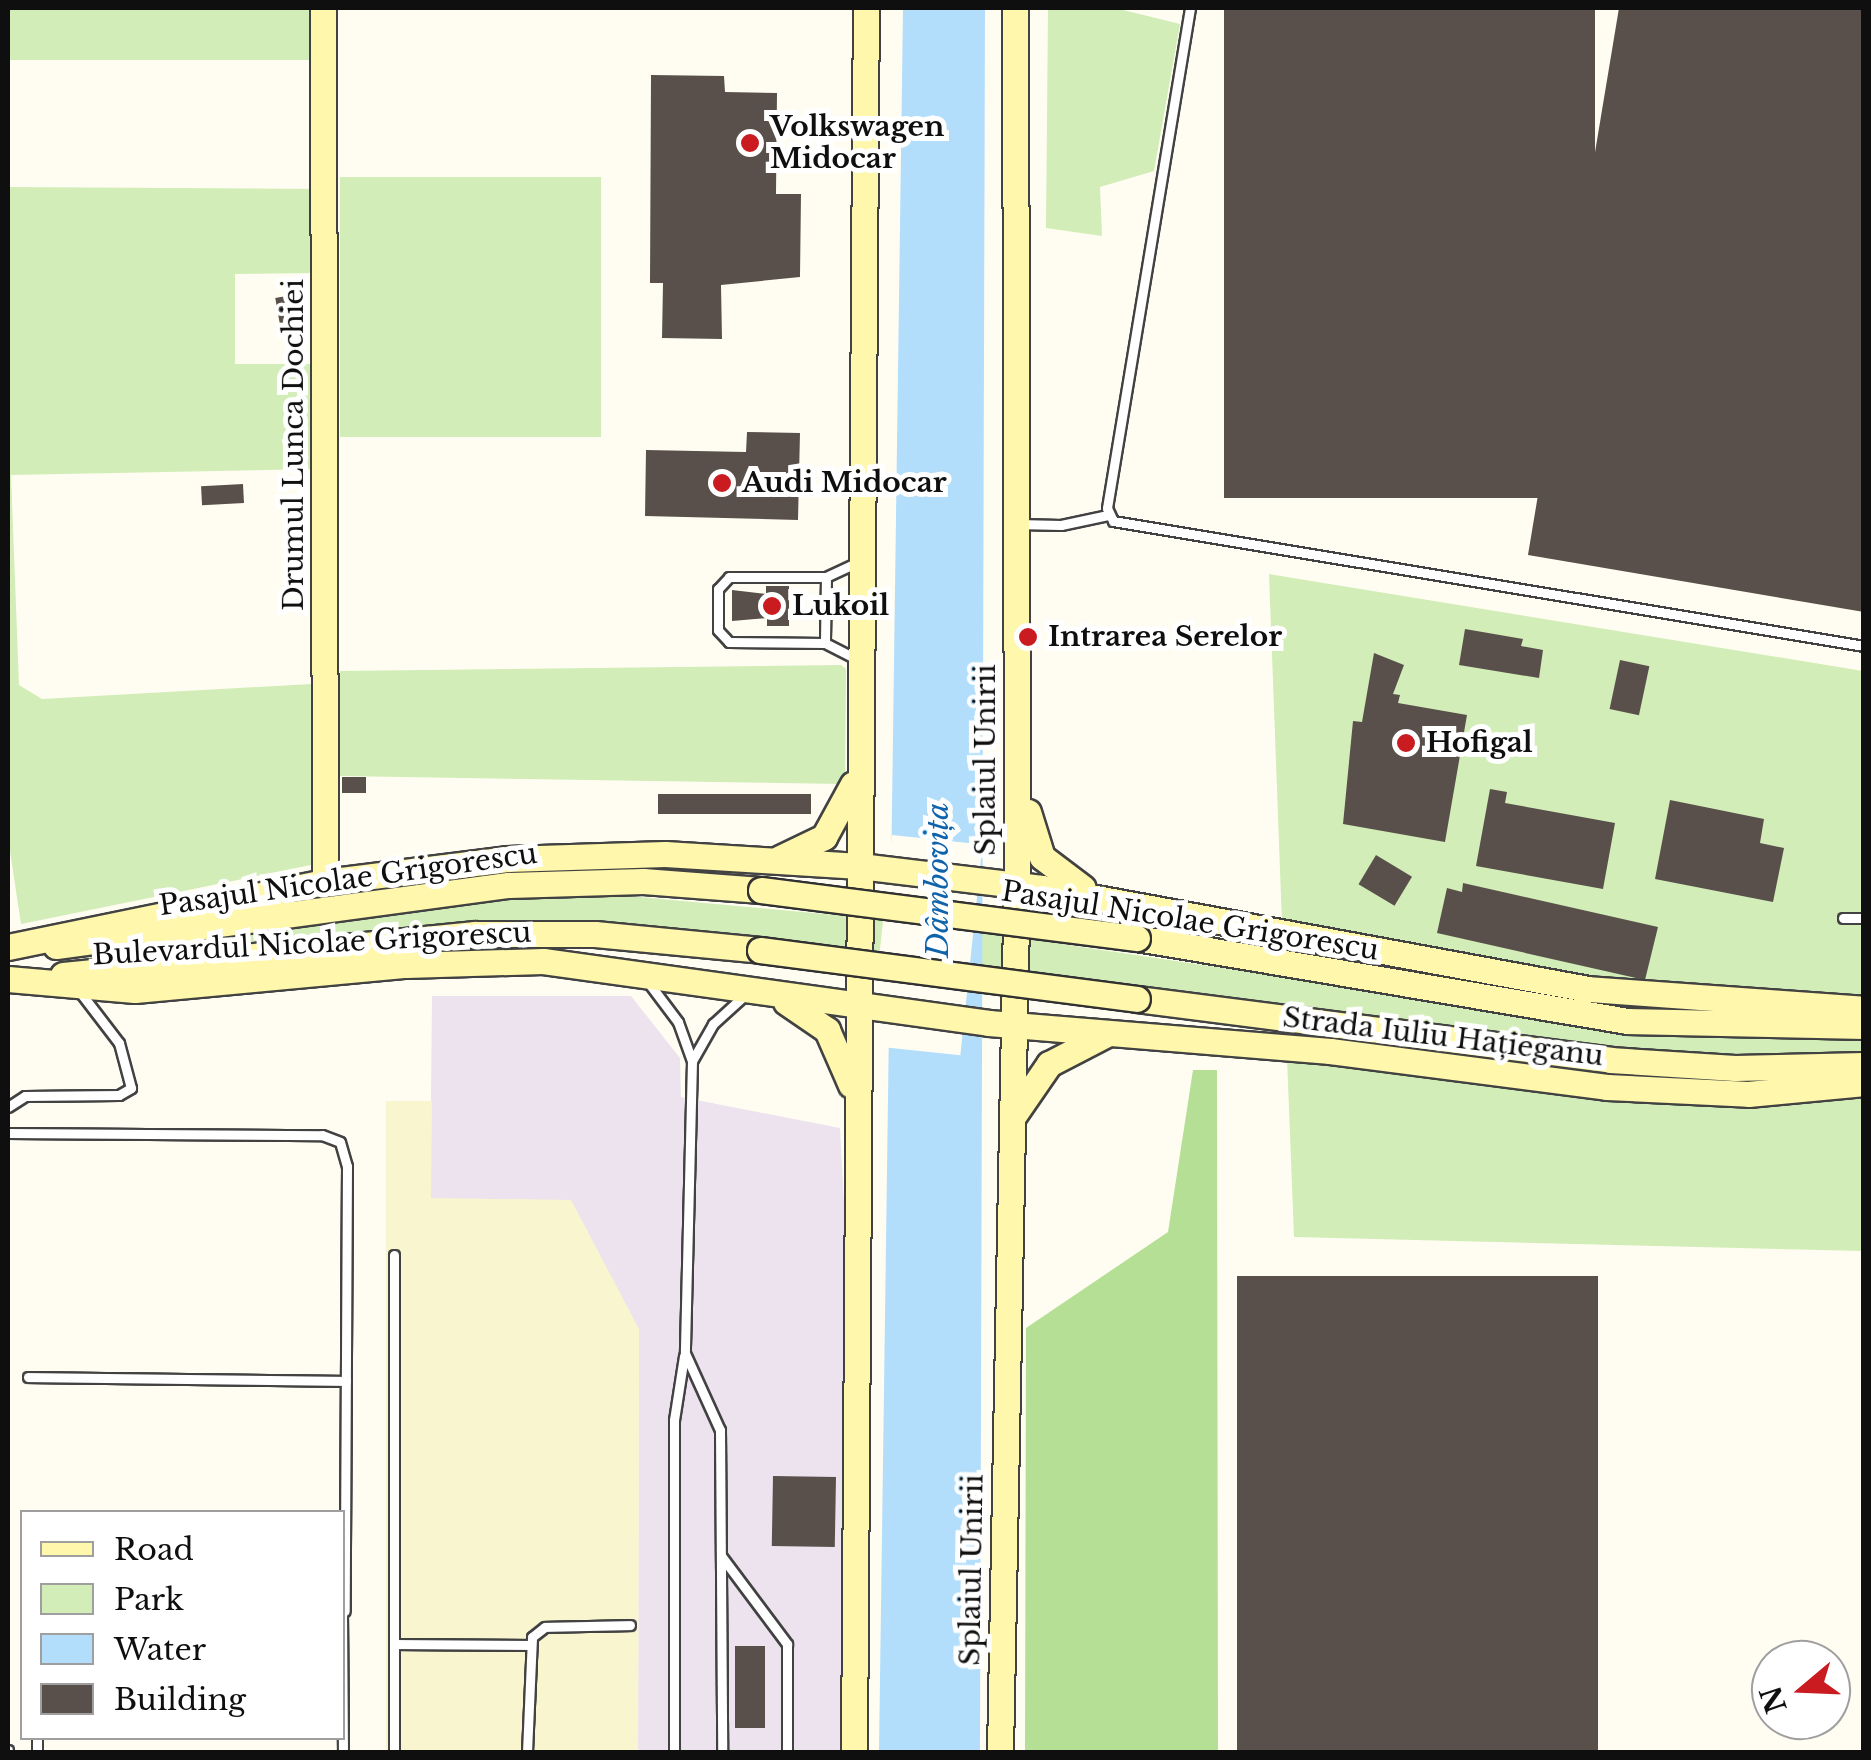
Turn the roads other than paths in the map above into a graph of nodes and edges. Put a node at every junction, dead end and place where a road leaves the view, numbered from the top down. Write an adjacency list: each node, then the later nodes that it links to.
1 (323, 8): 16 (main road, Drumul Lunca Dochiei)
2 (866, 8): 7 (main road)
3 (1015, 8): 6 (main road, Splaiul Unirii)
4 (1190, 8): 5 (lane)
5 (1108, 515): 6 (lane); 10 (lane)
6 (1012, 523): 12 (main road, Splaiul Unirii)
7 (860, 561): 8 (lane); 11 (main road)
8 (826, 577): 9 (lane); 9 (lane)
9 (825, 643): 11 (lane)
10 (1864, 646)
11 (860, 661): 13 (main road)
12 (1017, 748): 17 (main road, Splaiul Unirii); 18 (main road)
13 (859, 770): 14 (main road); 15 (main road)
14 (773, 860): 15 (main road, Bulevardul Nicolae Grigorescu); 16 (main road, Bulevardul Nicolae Grigorescu)
15 (860, 866): 17 (main road, Bulevardul Nicolae Grigorescu); 26 (main road)
16 (325, 882): 21 (main road, Bulevardul Nicolae Grigorescu)
17 (1017, 884): 18 (main road); 28 (main road, Splaiul Unirii)
18 (1109, 900): 27 (main road)
19 (1844, 918): 20 (lane)
20 (1864, 918)
21 (19, 946): 29 (main road, Pasajul Nicolae Grigorescu, bridge)
22 (636, 970): 24 (main road, Bulevardul Nicolae Grigorescu); 25 (main road, Bulevardul Nicolae Grigorescu); 31 (lane)
23 (20, 979): 24 (main road, Bulevardul Nicolae Grigorescu); 32 (main road, bridge)
24 (71, 986): 35 (lane)
25 (754, 988): 26 (main road, Bulevardul Nicolae Grigorescu); 31 (lane); 34 (main road)
26 (858, 1006): 28 (main road, Bulevardul Nicolae Grigorescu); 34 (main road)
27 (1864, 1009)
28 (1015, 1026): 30 (main road, Strada Iuliu Hațieganu); 36 (main road, Splaiul Unirii)
29 (1864, 1026)
30 (1110, 1034): 33 (main road, Strada Iuliu Hațieganu); 36 (main road)
31 (692, 1061): 39 (lane)
32 (1864, 1065)
33 (1864, 1083)
34 (857, 1102): 52 (main road)
35 (8, 1107)
36 (1012, 1120): 53 (main road, Splaiul Unirii)
37 (8, 1132): 41 (lane)
38 (394, 1255): 45 (lane)
39 (685, 1353): 43 (lane); 49 (lane)
40 (28, 1377): 41 (lane)
41 (346, 1381): 42 (lane)
42 (345, 1510)
43 (721, 1554): 50 (lane); 51 (lane)
44 (630, 1626): 46 (lane)
45 (395, 1644): 46 (lane); 47 (lane)
46 (528, 1645): 48 (lane)
47 (394, 1752)
48 (528, 1752)
49 (674, 1752)
50 (722, 1752)
51 (787, 1752)
52 (854, 1752)
53 (1000, 1752)

